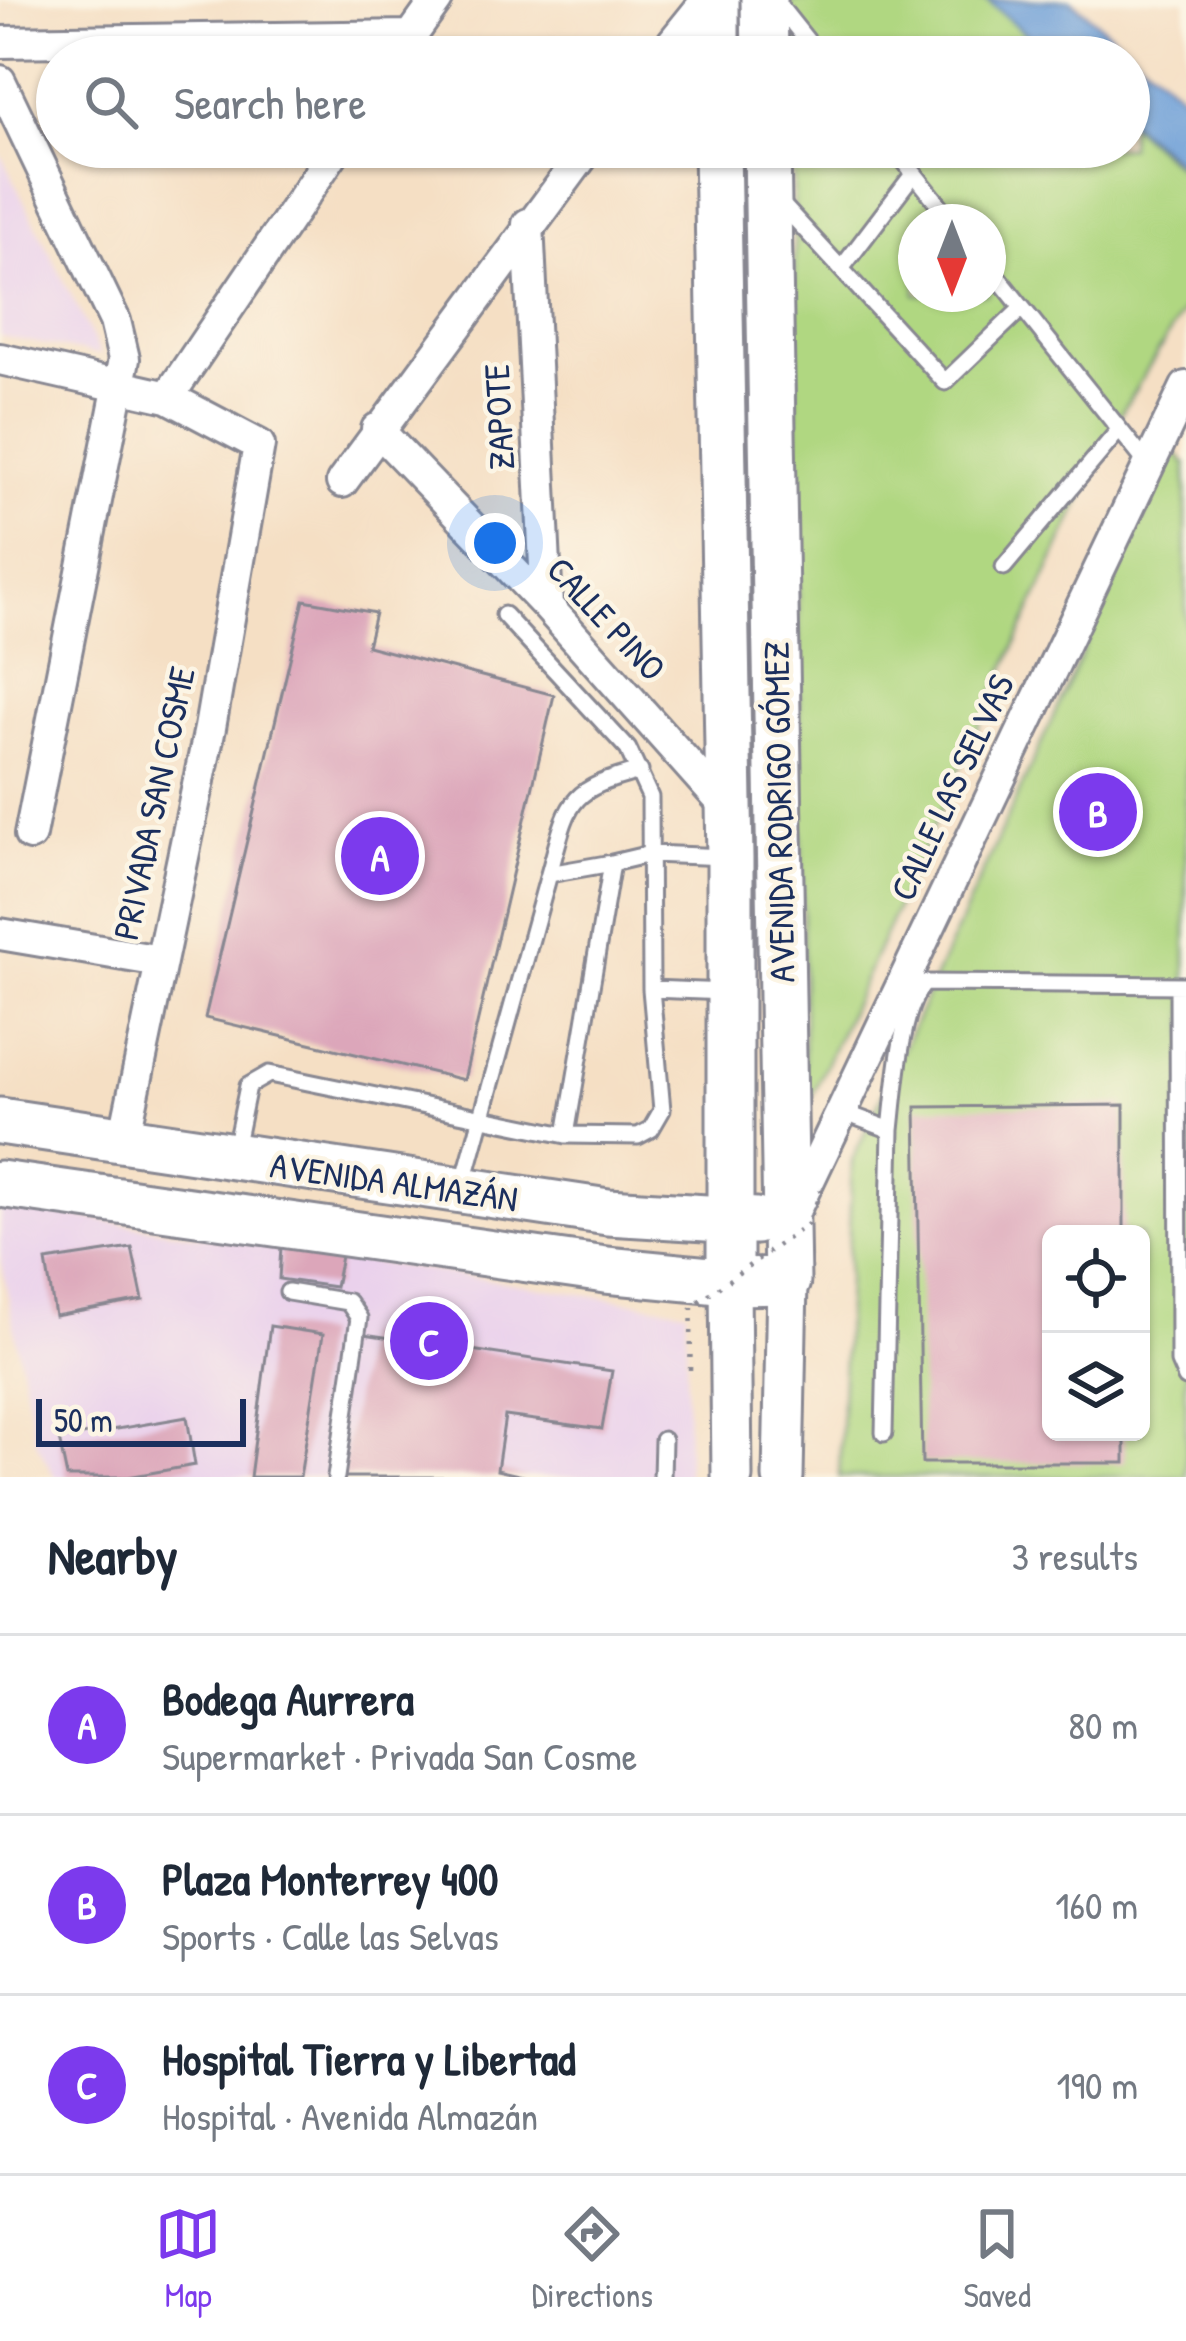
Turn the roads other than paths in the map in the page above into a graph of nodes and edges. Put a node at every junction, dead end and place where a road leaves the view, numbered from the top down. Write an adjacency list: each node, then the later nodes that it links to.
1 (437, 0): 6 (street)
2 (706, 0): 7 (street)
3 (716, 0): 8 (main road)
4 (764, 0): 9 (main road)
5 (774, 0): 10 (lane)
6 (411, 36)
7 (678, 36)
8 (716, 36)
9 (765, 36)
10 (803, 36)
11 (0, 42): 12 (street)
12 (36, 42)
13 (0, 81): 14 (street)
14 (36, 156)
15 (42, 168): 29 (street)
16 (323, 168): 31 (street)
17 (572, 168): 24 (street)
18 (717, 168): 40 (main road, AVENIDA RODRIGO GÓMEZ)
19 (767, 168): 61 (main road, AVENIDA RODRIGO GÓMEZ)
20 (768, 168): 25 (lane)
21 (910, 168): 22 (lane)
22 (914, 173): 23 (lane); 25 (lane)
23 (939, 204)
24 (528, 224): 32 (street); 37 (street, ZAPOTE)
25 (841, 268): 27 (lane)
26 (1006, 288): 27 (lane)
27 (1022, 308): 33 (lane)
28 (0, 359): 29 (street)
29 (120, 383): 31 (street); 41 (street)
30 (1186, 387): 34 (street, CALLE LAS SELVAS)
31 (168, 397): 47 (street, PRIVADA SAN COSME)
32 (377, 429): 35 (street); 37 (street, CALLE PINO)
33 (1119, 430): 34 (lane); 36 (lane)
34 (1148, 465): 48 (street, CALLE LAS SELVAS)
35 (342, 482)
36 (1004, 567)
37 (547, 606): 40 (street, CALLE PINO)
38 (504, 615): 39 (lane)
39 (640, 771): 42 (lane); 45 (lane)
40 (728, 809): 43 (main road, AVENIDA RODRIGO GÓMEZ)
41 (30, 835)
42 (650, 854): 43 (lane); 44 (lane); 50 (lane)
43 (730, 858): 51 (main road, AVENIDA RODRIGO GÓMEZ)
44 (612, 863): 45 (lane); 56 (lane)
45 (549, 874): 53 (lane)
46 (0, 934): 47 (street)
47 (160, 961): 57 (street, PRIVADA SAN COSME)
48 (914, 980): 49 (lane); 52 (street, CALLE LAS SELVAS); 55 (lane)
49 (1182, 985): 66 (lane)
50 (651, 989): 51 (lane); 56 (lane)
51 (730, 992): 62 (main road, AVENIDA RODRIGO GÓMEZ)
52 (840, 1111): 55 (lane); 61 (street, CALLE LAS SELVAS)
53 (483, 1120): 56 (lane); 58 (lane); 60 (lane)
54 (0, 1121): 57 (main road, AVENIDA ALMAZÁN)
55 (891, 1130): 67 (lane)
56 (566, 1135)
57 (124, 1139): 58 (main road, AVENIDA ALMAZÁN)
58 (233, 1157): 60 (main road, AVENIDA ALMAZÁN)
59 (0, 1184): 64 (main road, AVENIDA ALMAZÁN)
60 (461, 1192): 62 (main road, AVENIDA ALMAZÁN)
61 (789, 1221): 62 (main road, AVENIDA ALMAZÁN); 63 (main road, AVENIDA RODRIGO GÓMEZ)
62 (730, 1222): 64 (main road, AVENIDA RODRIGO GÓMEZ)
63 (787, 1281): 64 (main road, AVENIDA ALMAZÁN); 72 (street, AVENIDA RODRIGO GÓMEZ)
64 (730, 1282): 71 (street, AVENIDA RODRIGO GÓMEZ)
65 (288, 1292): 69 (lane)
66 (1186, 1378)
67 (884, 1433)
68 (663, 1440): 70 (lane)
69 (337, 1477)
70 (662, 1477)
71 (732, 1477)
72 (783, 1477)

